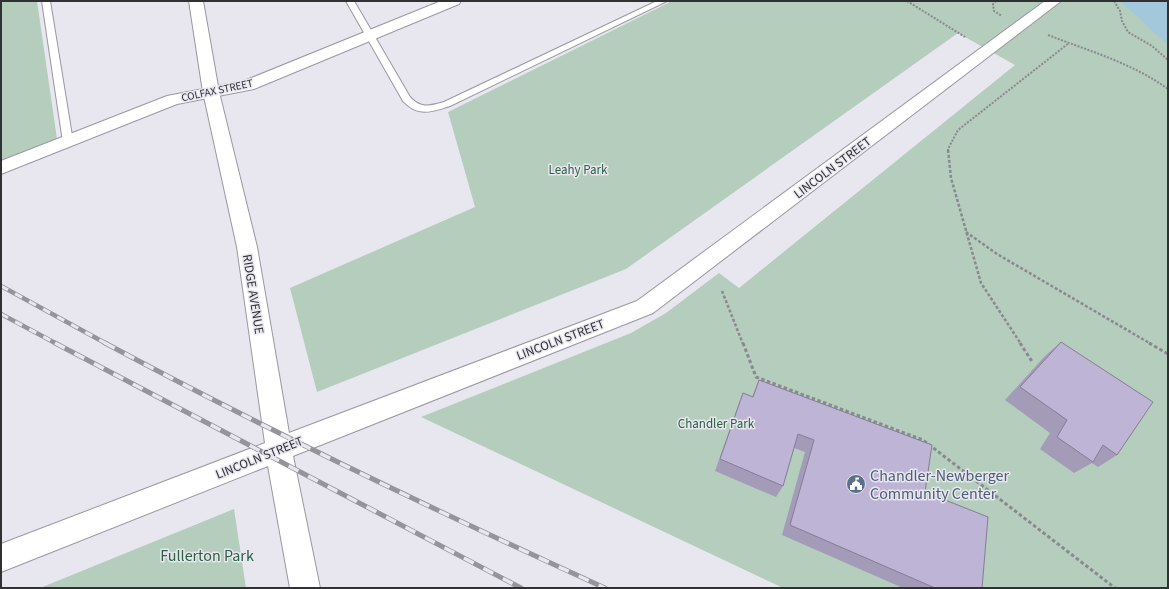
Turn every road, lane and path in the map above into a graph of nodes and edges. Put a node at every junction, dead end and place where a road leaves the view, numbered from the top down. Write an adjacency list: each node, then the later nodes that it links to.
1 (46, 1): 18 (lane)
2 (196, 1): 17 (street, RIDGE AVENUE)
3 (350, 1): 12 (lane)
4 (454, 1): 12 (street, COLFAX STREET)
5 (663, 1): 12 (lane)
6 (907, 1): 13 (path)
7 (996, 1): 10 (path)
8 (1054, 1): 24 (street, LINCOLN STREET)
9 (1114, 1): 15 (path)
10 (1002, 16)
11 (1048, 35): 14 (path)
12 (369, 36): 17 (street, COLFAX STREET)
13 (965, 37)
14 (1069, 43): 16 (path); 20 (path)
15 (1168, 60)
16 (1168, 89)
17 (210, 92): 18 (street, COLFAX STREET); 24 (street, RIDGE AVENUE)
18 (68, 142): 19 (street, COLFAX STREET)
19 (1, 168)
20 (966, 232): 22 (path); 23 (path)
21 (722, 291): 26 (path)
22 (1168, 354)
23 (1033, 363)
24 (279, 449): 25 (street, LINCOLN STREET); 27 (street, RIDGE AVENUE)
25 (1, 558)
26 (1110, 587): 28 (path)
27 (305, 588)
28 (1115, 588)

